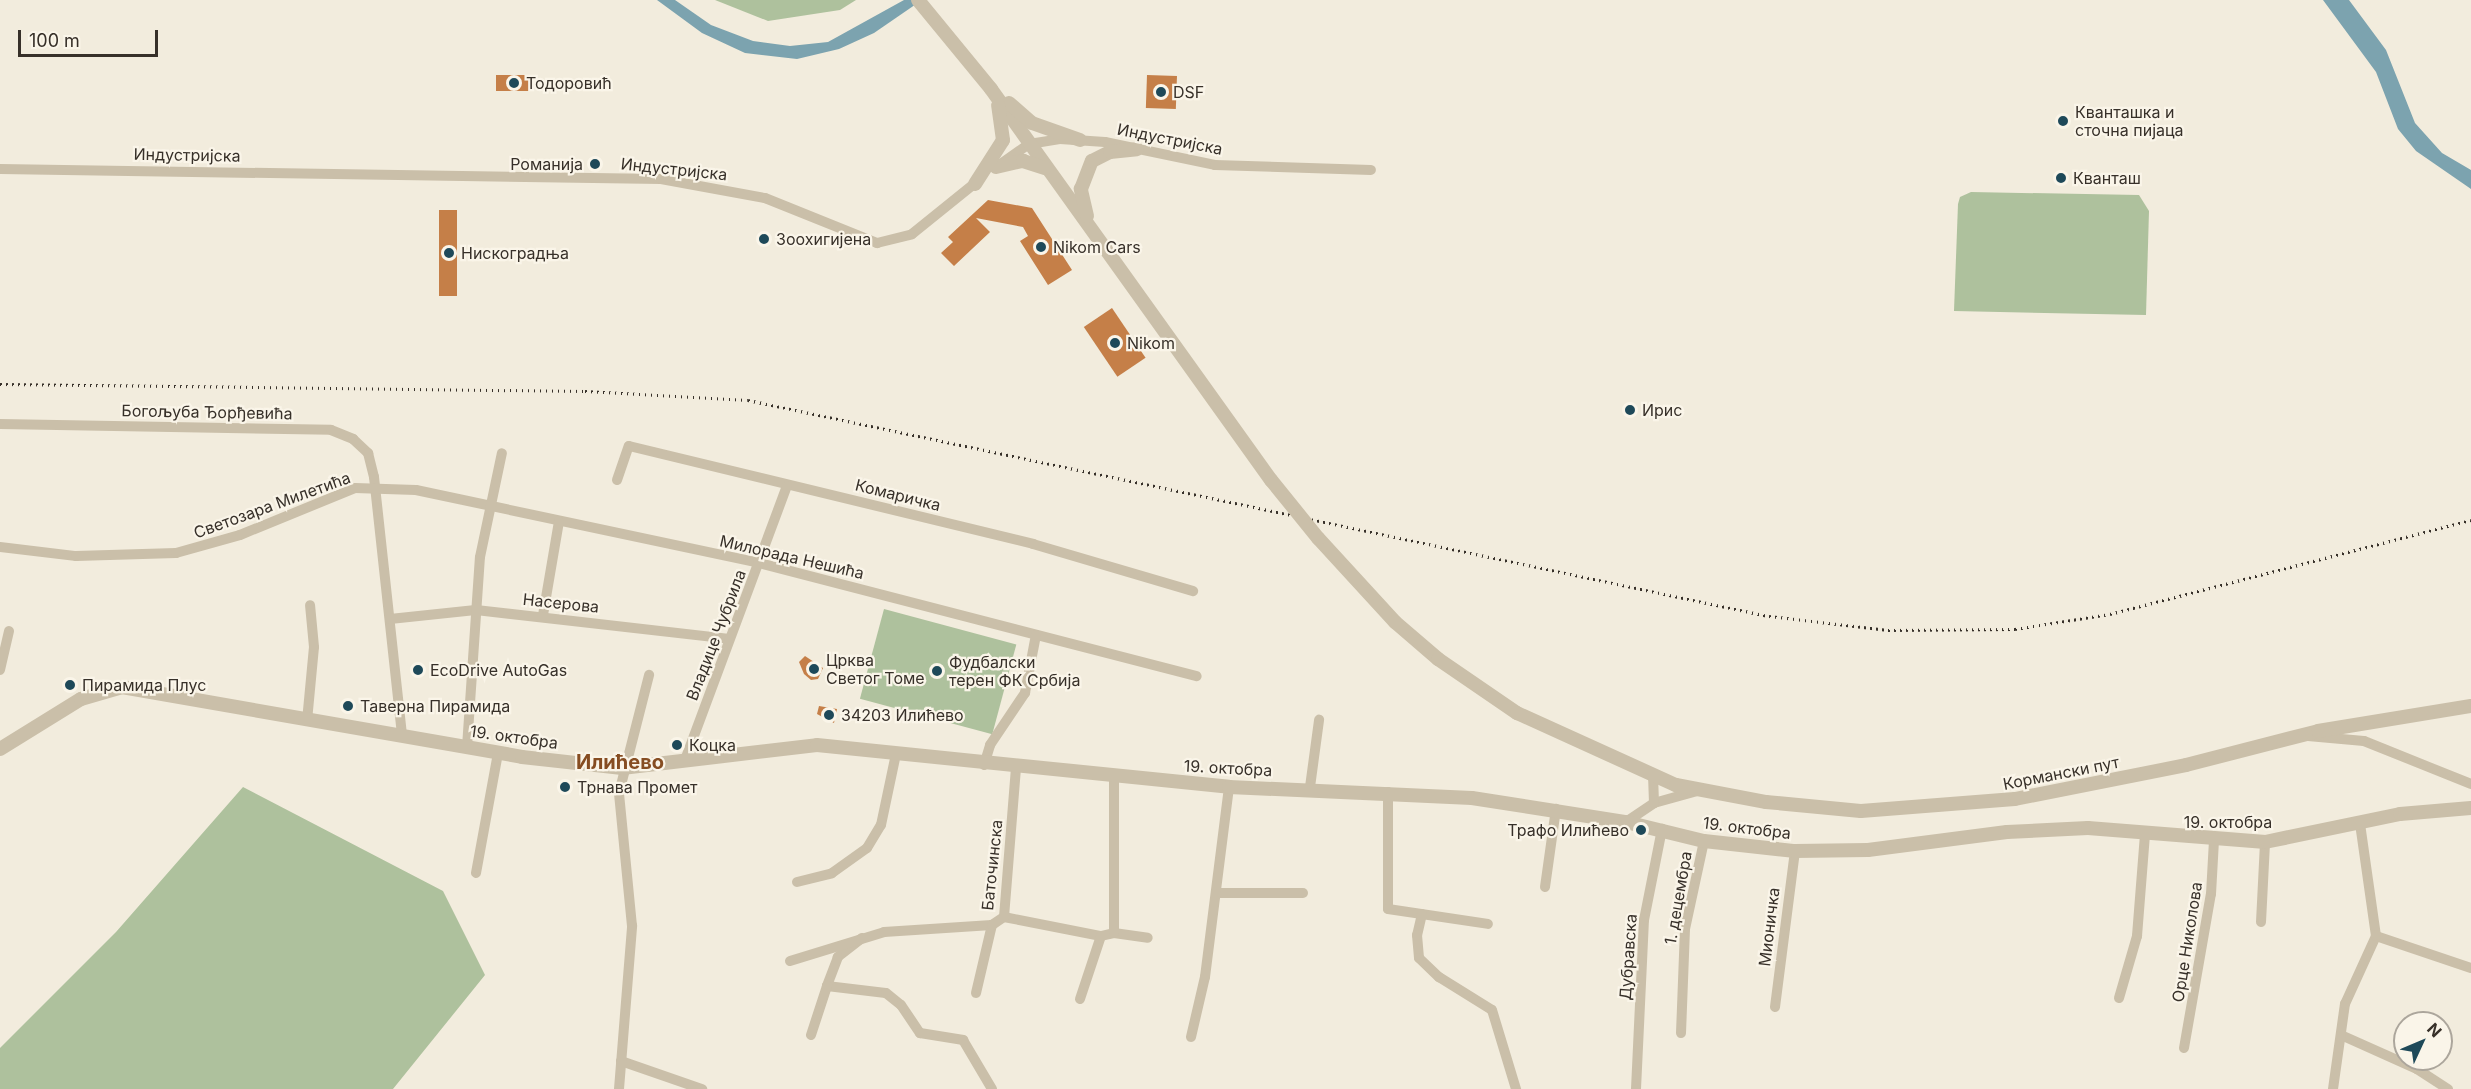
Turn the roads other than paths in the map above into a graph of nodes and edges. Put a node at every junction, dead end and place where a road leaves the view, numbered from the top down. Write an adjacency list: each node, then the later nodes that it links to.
1 (918, 0): 2 (street)
2 (967, 59): 3 (street); 4 (street)
3 (992, 89): 5 (street, Кормански пут); 11 (street)
4 (1080, 140): 5 (street, Индустријска); 6 (street, Индустријска)
5 (1029, 144): 7 (street, Индустријска); 10 (street, Кормански пут)
6 (1137, 150): 9 (street, Индустријска); 12 (street)
7 (996, 167): 10 (street); 11 (street, Индустријска)
8 (0, 169): 11 (street, Индустријска)
9 (1371, 170)
10 (1049, 171): 12 (street, Кормански пут)
11 (975, 184)
12 (1089, 224): 46 (street, Кормански пут, bridge)
13 (0, 424): 17 (street, Богољуба Ђорђевића)
14 (502, 453): 18 (street)
15 (616, 480): 16 (street, Комаричка)
16 (787, 486): 21 (street, Владице Чубрила); 22 (street, Комаричка)
17 (375, 490): 18 (street, Милорада Нешића); 20 (street, Светозара Милетића); 26 (street, Богољуба Ђорђевића)
18 (489, 506): 19 (street, Милорада Нешића); 24 (street)
19 (559, 521): 21 (street, Милорада Нешића); 25 (street)
20 (0, 547)
21 (759, 563): 28 (street, Милорада Нешића); 29 (street, Владице Чубрила)
22 (1192, 591)
23 (310, 605): 35 (street)
24 (476, 610): 25 (street, Насерова); 26 (street, Насерова); 38 (street)
25 (543, 615): 29 (street, Насерова)
26 (390, 619): 36 (street, Богољуба Ђорђевића)
27 (9, 631): 30 (street)
28 (1036, 635): 32 (street, Милорада Нешића); 43 (street)
29 (729, 639): 42 (street, Владице Чубрила)
30 (0, 670)
31 (649, 675): 45 (street)
32 (1197, 676)
33 (2471, 705): 37 (street, Кормански пут)
34 (1319, 720): 50 (street)
35 (307, 721): 36 (street, 19. октобра); 39 (street, 19. октобра)
36 (402, 735): 38 (street, 19. октобра)
37 (2302, 736): 48 (street); 51 (street, Кормански пут)
38 (467, 747): 40 (street, 19. октобра)
39 (0, 749)
40 (498, 753): 45 (street, 19. октобра); 64 (street)
41 (896, 754): 42 (street, 19. октобра); 43 (street, 19. октобра); 65 (street)
42 (685, 760): 45 (street, 19. октобра)
43 (984, 765): 44 (street, 19. октобра)
44 (1016, 767): 47 (street, 19. октобра); 70 (street, Баточинска)
45 (622, 768): 91 (street)
46 (1653, 776): 51 (street, Кормански пут); 53 (street)
47 (1114, 777): 49 (street, 19. октобра); 74 (street)
48 (2471, 784)
49 (1229, 787): 50 (street, 19. октобра); 67 (street)
50 (1310, 788): 52 (street, 19. октобра)
51 (1700, 791): 53 (street)
52 (1388, 792): 55 (street, 19. октобра); 69 (street)
53 (1650, 808): 56 (street); 58 (street)
54 (2471, 808): 57 (street, 19. октобра)
55 (1556, 809): 56 (street, 19. октобра); 66 (street)
56 (1626, 822): 58 (street, 19. октобра)
57 (2360, 823): 62 (street, 19. октобра); 76 (street)
58 (1657, 828): 61 (street, 19. октобра); 96 (street, Дубравска)
59 (2145, 834): 60 (street, 19. октобра); 63 (street, 19. октобра); 83 (street)
60 (2214, 840): 62 (street, 19. октобра); 90 (street, Орце Николова)
61 (1704, 841): 63 (street, 19. октобра); 86 (street, 1. децембра)
62 (2265, 842): 71 (street)
63 (1795, 851): 85 (street, Мионичка)
64 (477, 873)
65 (797, 882)
66 (1545, 888)
67 (1216, 893): 68 (street); 89 (street)
68 (1303, 893)
69 (1422, 914): 72 (street); 95 (street)
70 (1004, 917): 73 (street, Баточинска); 75 (street)
71 (2261, 922)
72 (1488, 924)
73 (992, 925): 77 (street); 82 (street, Баточинска)
74 (1114, 933): 75 (street); 78 (street)
75 (1101, 936): 84 (street)
76 (2376, 936): 80 (street); 88 (street)
77 (862, 938): 79 (street); 81 (street)
78 (1148, 938)
79 (789, 961)
80 (2471, 968)
81 (827, 986): 87 (street); 94 (street)
82 (976, 993)
83 (2119, 998)
84 (1080, 999)
85 (1775, 1007)
86 (1681, 1033)
87 (811, 1035)
88 (2341, 1035): 97 (street); 98 (street)
89 (1191, 1037)
90 (2184, 1048)
91 (621, 1061): 92 (street); 93 (street)
92 (619, 1089)
93 (702, 1089)
94 (992, 1089)
95 (1516, 1089)
96 (1636, 1089)
97 (2333, 1089)
98 (2448, 1089)

